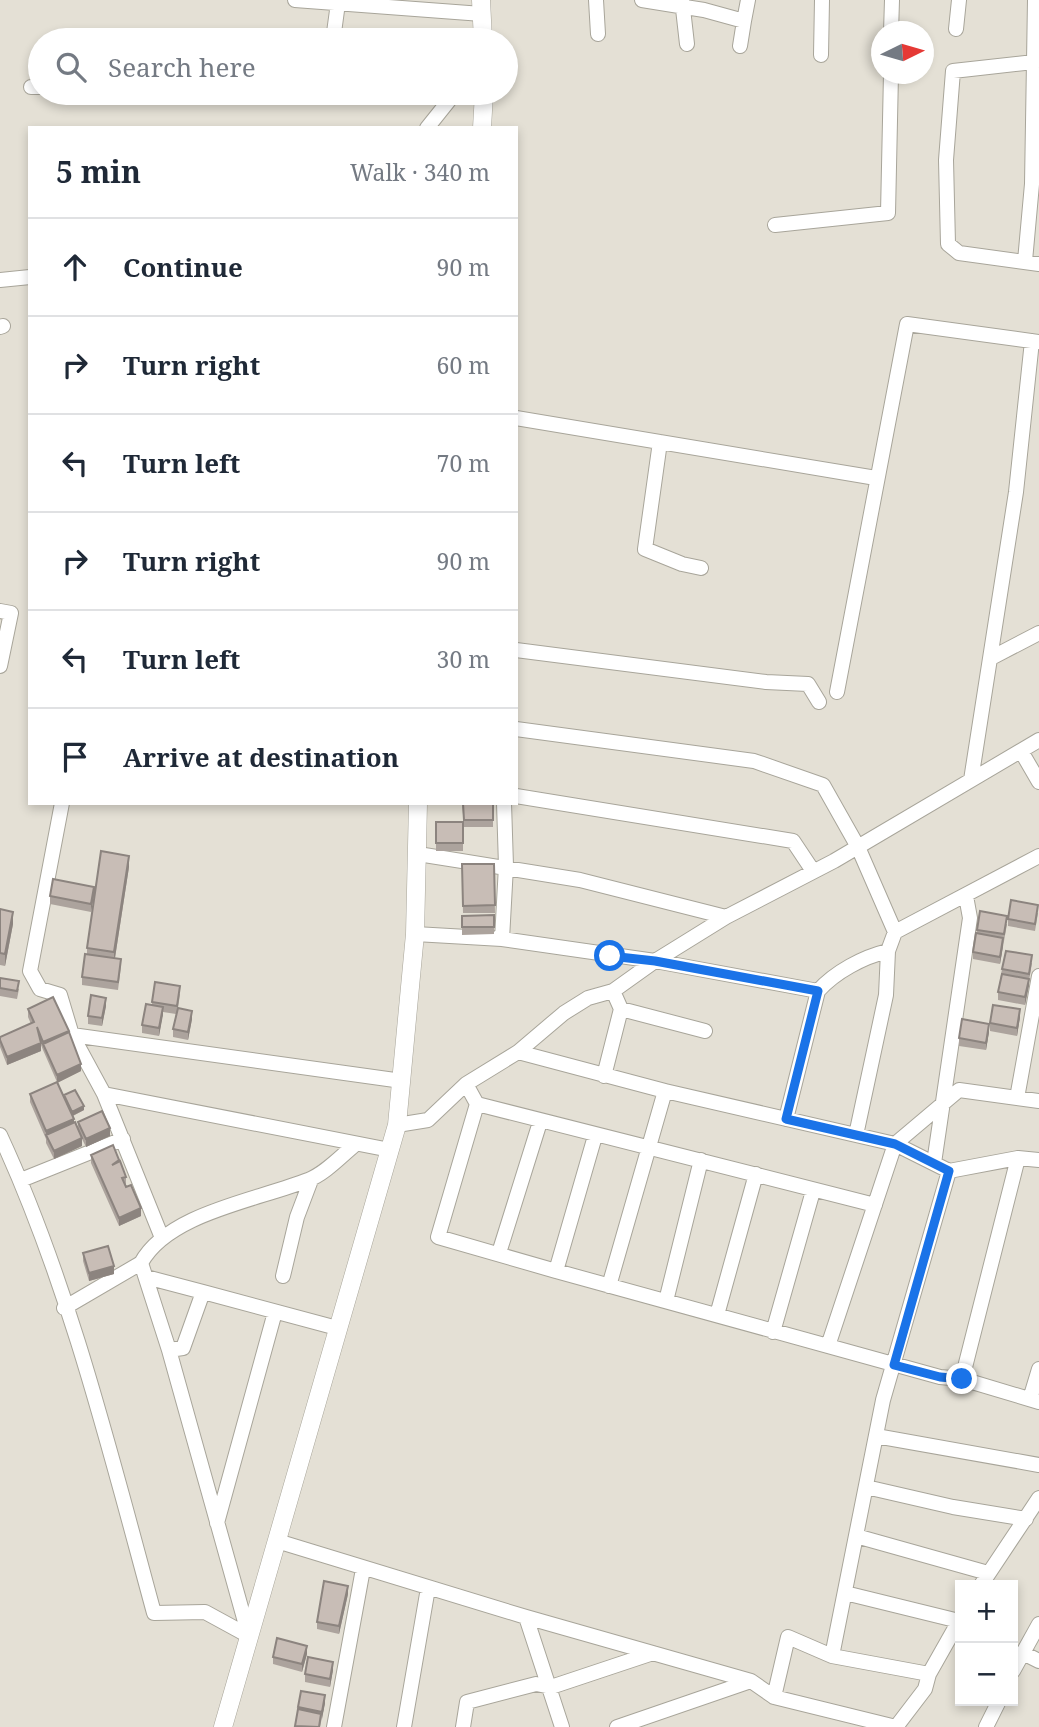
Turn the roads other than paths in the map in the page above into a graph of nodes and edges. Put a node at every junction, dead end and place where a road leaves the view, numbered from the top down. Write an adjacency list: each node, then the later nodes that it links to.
1 (295, 0): 9 (street)
2 (596, 0): 17 (street)
3 (642, 0): 10 (street)
4 (748, 0): 12 (street)
5 (822, 0): 20 (street)
6 (892, 0): 13 (street)
7 (958, 0): 16 (street)
8 (1035, 0): 21 (street)
9 (338, 3): 11 (street); 14 (street)
10 (682, 3): 12 (street); 18 (street)
11 (482, 7): 15 (street)
12 (744, 21): 19 (street)
13 (891, 21)
14 (334, 28)
15 (482, 28)
16 (956, 29)
17 (598, 34)
18 (687, 44)
19 (740, 46)
20 (821, 55)
21 (1034, 62): 27 (street); 29 (street)
22 (891, 84): 28 (street)
23 (445, 105): 25 (street)
24 (483, 105): 26 (street)
25 (429, 126)
26 (482, 126)
27 (1034, 209): 29 (street)
28 (775, 225)
29 (1032, 263)
30 (28, 277): 31 (street)
31 (0, 280)
32 (1035, 342): 35 (street); 40 (street)
33 (518, 418): 34 (street)
34 (660, 442): 35 (street); 36 (street)
35 (876, 478): 42 (street)
36 (701, 568)
37 (0, 611): 41 (street)
38 (1039, 633): 40 (street)
39 (518, 650): 43 (street)
40 (993, 657): 47 (street)
41 (0, 666)
42 (838, 692)
43 (819, 702)
44 (518, 729): 53 (street)
45 (1039, 740): 46 (street)
46 (1021, 751): 47 (street); 48 (street)
47 (971, 780): 53 (street)
48 (1039, 782)
49 (518, 796): 57 (street)
50 (62, 805): 70 (street)
51 (418, 805): 54 (street)
52 (504, 805): 56 (street)
53 (858, 847): 57 (street); 60 (street)
54 (418, 854): 56 (street); 61 (street)
55 (1039, 856): 58 (street)
56 (506, 866): 59 (street); 62 (street)
57 (813, 871): 59 (street)
58 (966, 896): 60 (street); 80 (street)
59 (726, 917): 64 (street)
60 (895, 932): 63 (street)
61 (415, 934): 62 (street); 73 (street)
62 (502, 939): 64 (street)
63 (888, 951): 67 (street); 85 (street)
64 (655, 961): 66 (street); 67 (street)
65 (1039, 976): 77 (street)
66 (612, 991): 68 (street); 71 (street)
67 (818, 991): 81 (street)
68 (621, 1009): 69 (street); 72 (street)
69 (705, 1031)
70 (72, 1035): 73 (street); 76 (street)
71 (518, 1052): 72 (street); 74 (street)
72 (604, 1076): 75 (street)
73 (402, 1081): 83 (street)
74 (466, 1084): 79 (street); 83 (street)
75 (664, 1091): 81 (street); 90 (street)
76 (104, 1094): 87 (street); 88 (street)
77 (1017, 1098): 78 (street); 80 (street)
78 (1039, 1101)
79 (477, 1104): 82 (street); 103 (street)
80 (942, 1104): 89 (street); 95 (street)
81 (786, 1119): 85 (street)
82 (540, 1122): 86 (street); 103 (street)
83 (397, 1125): 91 (street)
84 (0, 1135): 98 (street)
85 (856, 1135): 89 (street)
86 (595, 1136): 90 (street); 105 (street)
87 (123, 1139): 98 (street); 102 (street)
88 (356, 1144): 91 (street); 99 (street)
89 (895, 1144): 95 (street); 101 (street)
90 (648, 1147): 93 (street); 108 (street)
91 (390, 1150): 114 (street)
92 (1018, 1158): 94 (street); 96 (street); 120 (street)
93 (701, 1160): 97 (street); 110 (street)
94 (1039, 1160)
95 (934, 1163): 96 (street)
96 (949, 1171): 118 (street)
97 (756, 1174): 100 (street); 113 (street)
98 (20, 1180): 111 (street)
99 (311, 1180): 102 (street); 106 (street)
100 (813, 1191): 101 (street); 115 (street)
101 (875, 1205): 116 (street)
102 (162, 1238): 104 (street)
103 (499, 1253): 105 (street)
104 (141, 1263): 107 (street); 111 (street)
105 (556, 1270): 108 (street)
106 (283, 1276)
107 (146, 1277): 109 (street); 117 (street)
108 (609, 1286): 110 (street)
109 (202, 1292): 112 (street); 117 (street)
110 (666, 1301): 113 (street)
111 (64, 1308): 138 (street)
112 (275, 1311): 114 (street); 127 (street)
113 (717, 1315): 115 (street)
114 (337, 1328): 129 (street)
115 (773, 1332): 116 (street)
116 (828, 1346): 118 (street)
117 (169, 1350): 127 (street)
118 (894, 1365): 120 (street); 122 (street)
119 (1039, 1369): 121 (street)
120 (962, 1379): 121 (street)
121 (1034, 1401)
122 (876, 1436): 123 (street); 124 (street)
123 (1039, 1465)
124 (866, 1487): 126 (street); 128 (street)
125 (1039, 1498): 126 (street)
126 (1026, 1519): 131 (street)
127 (217, 1523): 138 (street)
128 (856, 1536): 131 (street); 133 (street)
129 (277, 1541): 130 (street); 138 (street)
130 (363, 1569): 132 (street); 151 (street)
131 (985, 1579)
132 (428, 1588): 134 (street); 152 (street)
133 (845, 1592): 135 (street); 141 (street)
134 (526, 1617): 139 (street); 146 (street)
135 (955, 1618)
136 (1039, 1624): 140 (street)
137 (955, 1626): 144 (street)
138 (248, 1636): 150 (street)
139 (654, 1653): 145 (street); 146 (street)
140 (1023, 1653): 142 (street); 143 (street)
141 (832, 1656): 144 (street); 147 (street)
142 (1039, 1661)
143 (1018, 1662)
144 (929, 1674): 157 (street)
145 (751, 1681): 147 (street); 155 (street)
146 (551, 1687): 153 (street); 154 (street)
147 (774, 1697): 149 (street)
148 (996, 1706): 158 (street)
149 (866, 1719): 156 (street); 157 (street)
150 (223, 1727)
151 (334, 1727)
152 (404, 1727)
153 (463, 1727)
154 (562, 1727)
155 (617, 1727)
156 (843, 1727)
157 (896, 1727)
158 (986, 1727)

